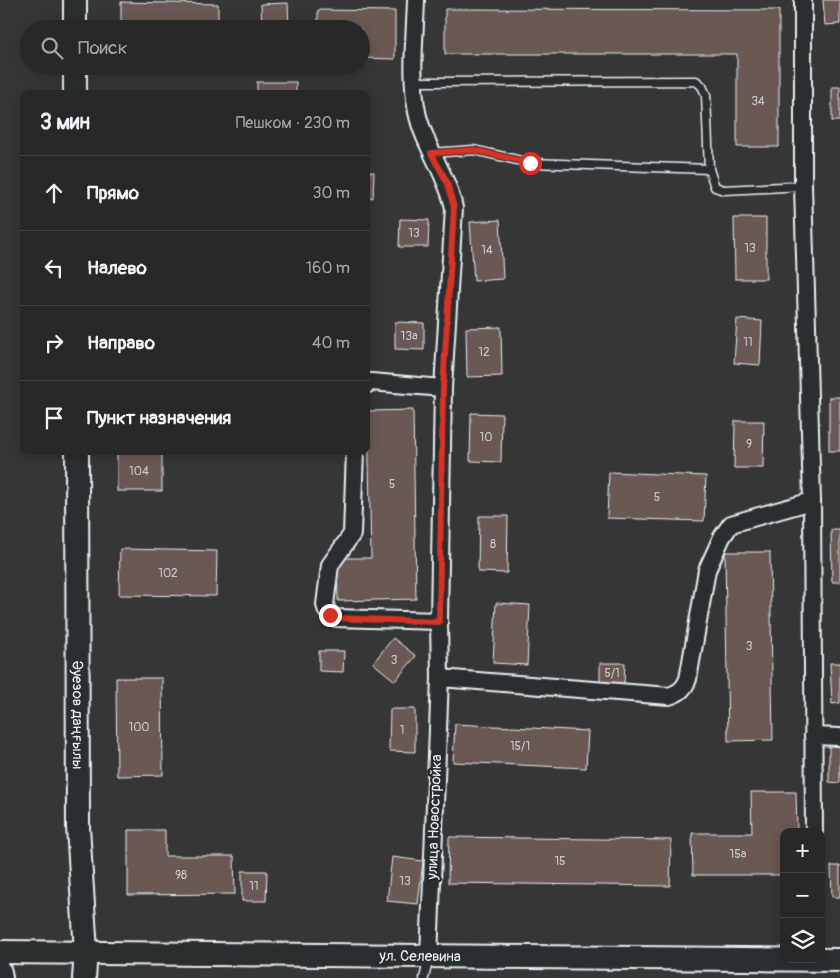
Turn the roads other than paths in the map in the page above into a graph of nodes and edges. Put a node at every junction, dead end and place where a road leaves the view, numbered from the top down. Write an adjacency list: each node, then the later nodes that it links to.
1 (75, 0): 4 (main road)
2 (416, 0): 6 (street, улица Новостройка)
3 (803, 0): 10 (street)
4 (75, 20)
5 (75, 75): 7 (main road)
6 (414, 82): 8 (street, улица Новостройка); 9 (lane)
7 (76, 90)
8 (431, 153): 9 (lane); 12 (street, улица Новостройка)
9 (709, 169): 10 (lane)
10 (803, 186): 15 (street)
11 (370, 383): 12 (street)
12 (443, 388): 16 (street, улица Новостройка)
13 (76, 455): 22 (main road, Әуезов даңғылы)
14 (354, 455): 16 (street)
15 (812, 501): 17 (street); 18 (street)
16 (439, 622): 17 (street, улица Новостройка)
17 (440, 678): 26 (street, улица Новостройка)
18 (813, 736): 19 (street); 20 (street)
19 (840, 737)
20 (814, 828)
21 (0, 952): 22 (main road, ул. Селевина)
22 (86, 952): 26 (main road, ул. Селевина); 29 (main road, Әуезов даңғылы)
23 (825, 960): 24 (main road, ул. Селевина)
24 (840, 960)
25 (780, 961): 26 (main road, ул. Селевина)
26 (427, 967)
27 (0, 972): 28 (main road)
28 (0, 978)
29 (84, 978)

